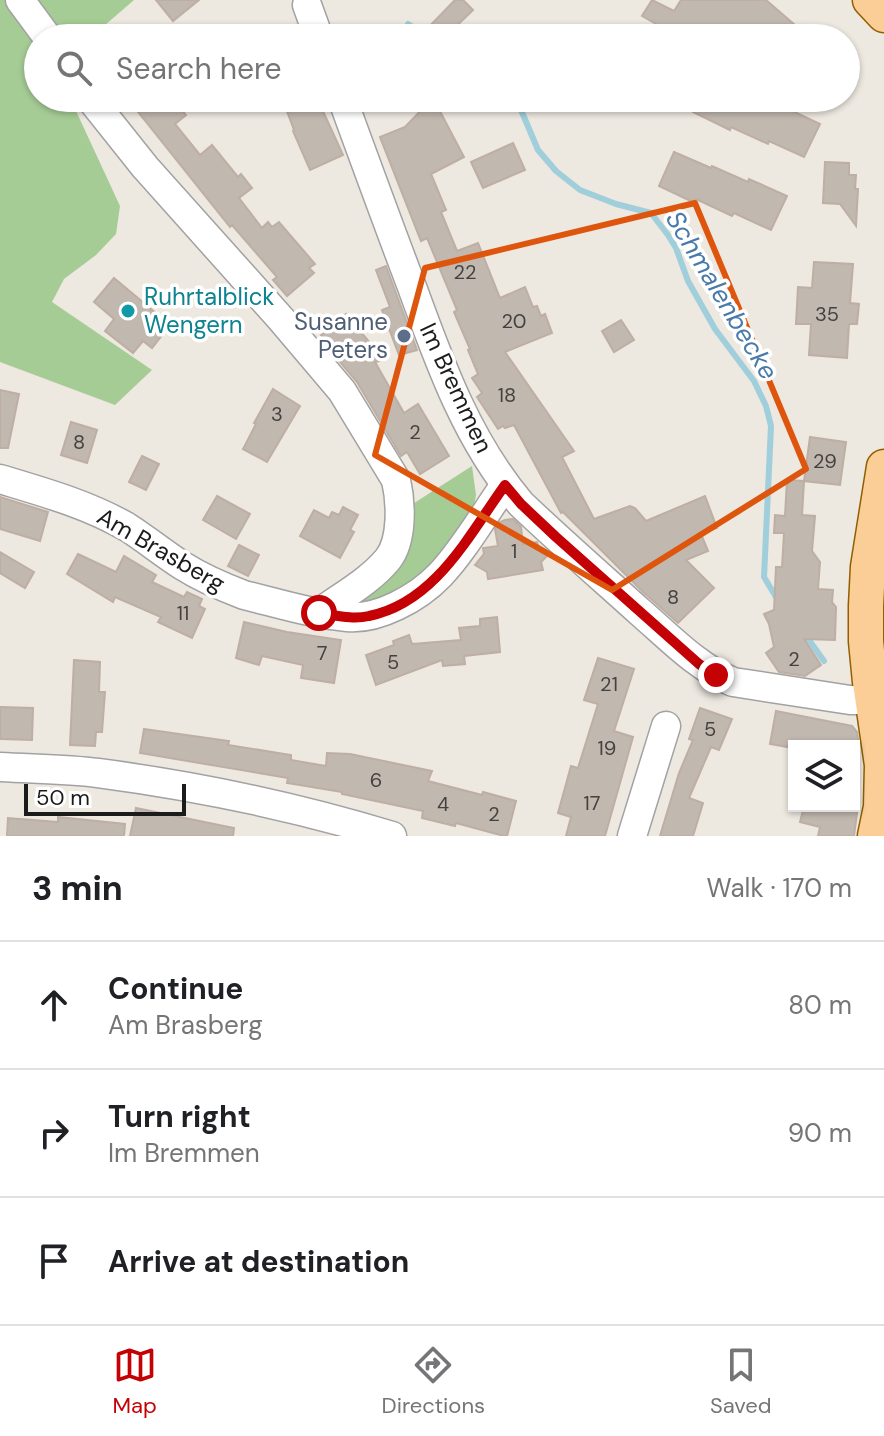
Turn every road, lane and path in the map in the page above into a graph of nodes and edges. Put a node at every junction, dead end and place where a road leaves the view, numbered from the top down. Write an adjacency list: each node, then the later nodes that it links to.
1 (20, 0): 3 (street)
2 (307, 5): 4 (street)
3 (38, 24)
4 (314, 24)
5 (101, 112): 10 (street)
6 (347, 112): 9 (street, Im Bremmen)
7 (884, 467): 11 (main road)
8 (0, 479): 10 (street, Am Brasberg)
9 (505, 485): 10 (street, Am Brasberg); 11 (street, Im Bremmen)
10 (319, 613)
11 (872, 700): 13 (main road)
12 (666, 726): 16 (street)
13 (882, 747): 17 (main road)
14 (0, 767): 15 (street)
15 (392, 836)
16 (632, 836)
17 (875, 836)

